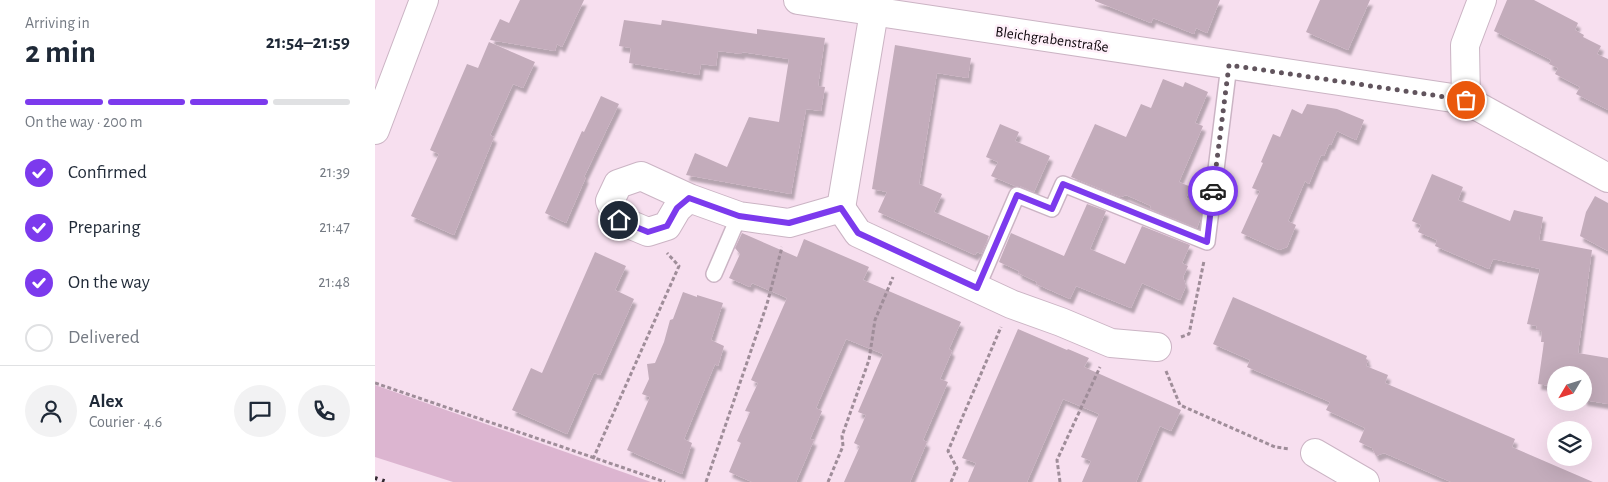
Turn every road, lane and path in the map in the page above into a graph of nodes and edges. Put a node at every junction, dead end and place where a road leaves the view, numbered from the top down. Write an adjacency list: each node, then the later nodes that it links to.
1 (424, 0): 7 (street)
2 (798, 0): 4 (street, Bleichgrabenstraße)
3 (1482, 0): 6 (street)
4 (874, 12): 5 (street, Bleichgrabenstraße); 10 (street)
5 (1229, 65): 6 (street, Bleichgrabenstraße); 14 (lane)
6 (1466, 100): 8 (street, Bleichgrabenstraße)
7 (375, 130)
8 (1608, 178)
9 (689, 198): 11 (street); 13 (street); 13 (street)
10 (841, 208): 12 (street); 15 (street)
11 (739, 216): 12 (street); 16 (lane)
12 (789, 223): 25 (path)
13 (648, 232): 23 (path)
14 (1207, 242): 17 (lane); 20 (path)
15 (904, 253): 17 (street); 26 (path)
16 (714, 274)
17 (977, 288): 18 (street)
18 (1011, 304): 19 (street); 27 (path)
19 (1111, 343): 20 (street); 28 (path)
20 (1157, 347): 22 (path)
21 (375, 383): 23 (path)
22 (1315, 453): 29 (street)
23 (593, 459): 24 (path)
24 (665, 482)
25 (706, 482)
26 (828, 482)
27 (951, 482)
28 (1060, 482)
29 (1365, 482)

